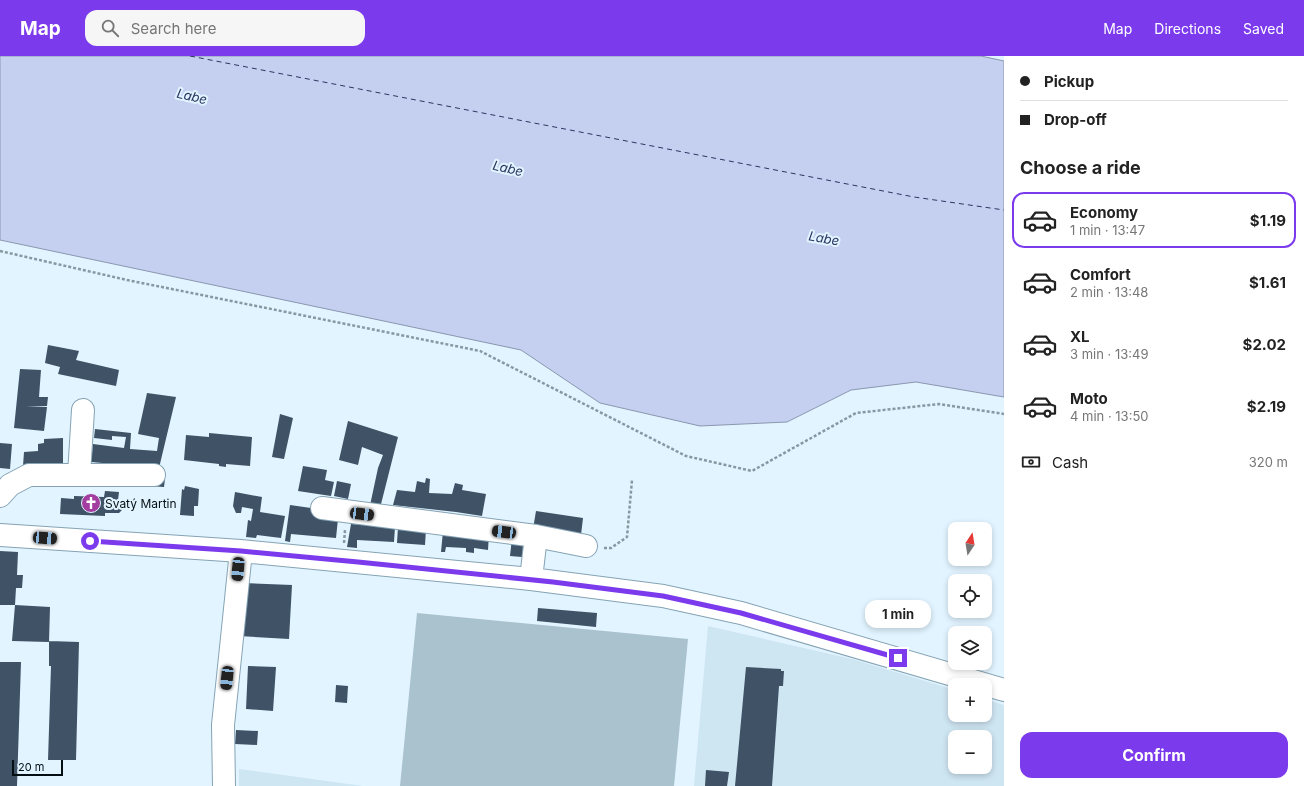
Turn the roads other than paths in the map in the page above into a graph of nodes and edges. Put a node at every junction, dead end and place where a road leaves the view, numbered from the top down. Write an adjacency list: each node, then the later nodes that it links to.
1 (84, 410): 2 (street)
2 (79, 475): 3 (street); 4 (street)
3 (154, 475)
4 (0, 496)
5 (322, 508): 7 (street)
6 (0, 535): 9 (street)
7 (536, 536): 8 (street); 10 (street)
8 (586, 546)
9 (241, 551): 10 (street); 12 (street)
10 (531, 579): 11 (street)
11 (1004, 690)
12 (224, 786)

